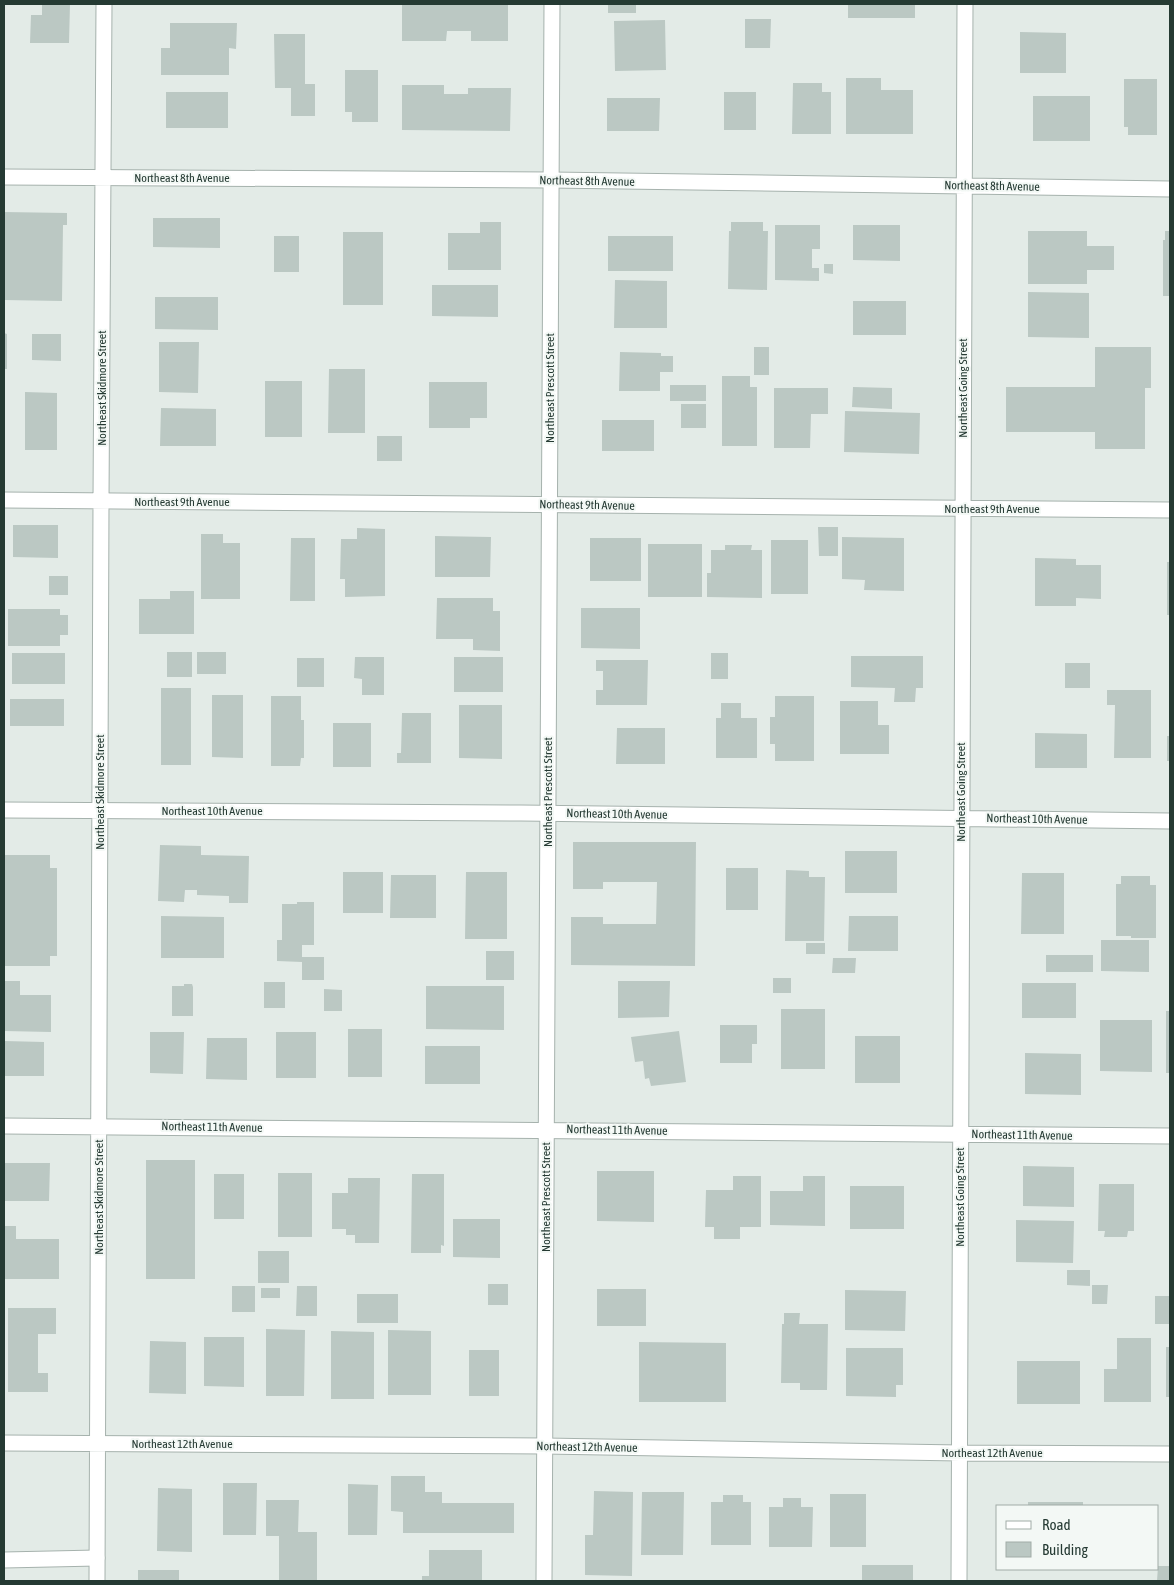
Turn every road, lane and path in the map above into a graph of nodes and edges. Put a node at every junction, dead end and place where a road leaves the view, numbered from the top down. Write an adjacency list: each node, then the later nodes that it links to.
1 (104, 4): 5 (street, Northeast Skidmore Street)
2 (552, 4): 6 (street, Northeast Prescott Street)
3 (965, 4): 7 (street, Northeast Going Street)
4 (4, 177): 5 (street, Northeast 8th Avenue)
5 (103, 178): 6 (street, Northeast 8th Avenue); 10 (street, Northeast Skidmore Street)
6 (551, 180): 7 (street, Northeast 8th Avenue); 11 (street, Northeast Prescott Street)
7 (964, 186): 8 (street, Northeast 8th Avenue); 12 (street, Northeast Going Street)
8 (1170, 189)
9 (4, 500): 10 (street, Northeast 9th Avenue)
10 (101, 501): 11 (street, Northeast 9th Avenue); 15 (street, Northeast Skidmore Street)
11 (549, 505): 12 (street, Northeast 9th Avenue); 16 (street, Northeast Prescott Street)
12 (962, 509): 13 (street, Northeast 9th Avenue); 17 (street, Northeast Going Street)
13 (1170, 510)
14 (4, 810): 15 (street, Northeast 10th Avenue)
15 (100, 811): 16 (street, Northeast 10th Avenue); 20 (street, Northeast Skidmore Street)
16 (548, 813): 17 (street, Northeast 10th Avenue); 21 (street, Northeast Prescott Street)
17 (961, 818): 18 (street, Northeast 10th Avenue); 22 (street, Northeast Going Street)
18 (1170, 820)
19 (4, 1126): 20 (street, Northeast 11th Avenue)
20 (100, 1126): 21 (street, Northeast 11th Avenue); 25 (street, Northeast Skidmore Street)
21 (546, 1130): 22 (street, Northeast 11th Avenue); 26 (street, Northeast Prescott Street)
22 (960, 1134): 23 (street, Northeast 11th Avenue); 27 (street, Northeast Going Street)
23 (1170, 1136)
24 (4, 1443): 25 (street, Northeast 12th Avenue)
25 (97, 1443): 26 (street, Northeast 12th Avenue); 29 (street, Northeast Skidmore Street)
26 (545, 1446): 27 (street, Northeast 12th Avenue); 32 (street, Northeast Prescott Street)
27 (960, 1453): 28 (street, Northeast 12th Avenue); 33 (street, Northeast Going Street)
28 (1170, 1454)
29 (97, 1558): 30 (street); 31 (street, Northeast Skidmore Street)
30 (4, 1560)
31 (97, 1581)
32 (544, 1581)
33 (960, 1581)

